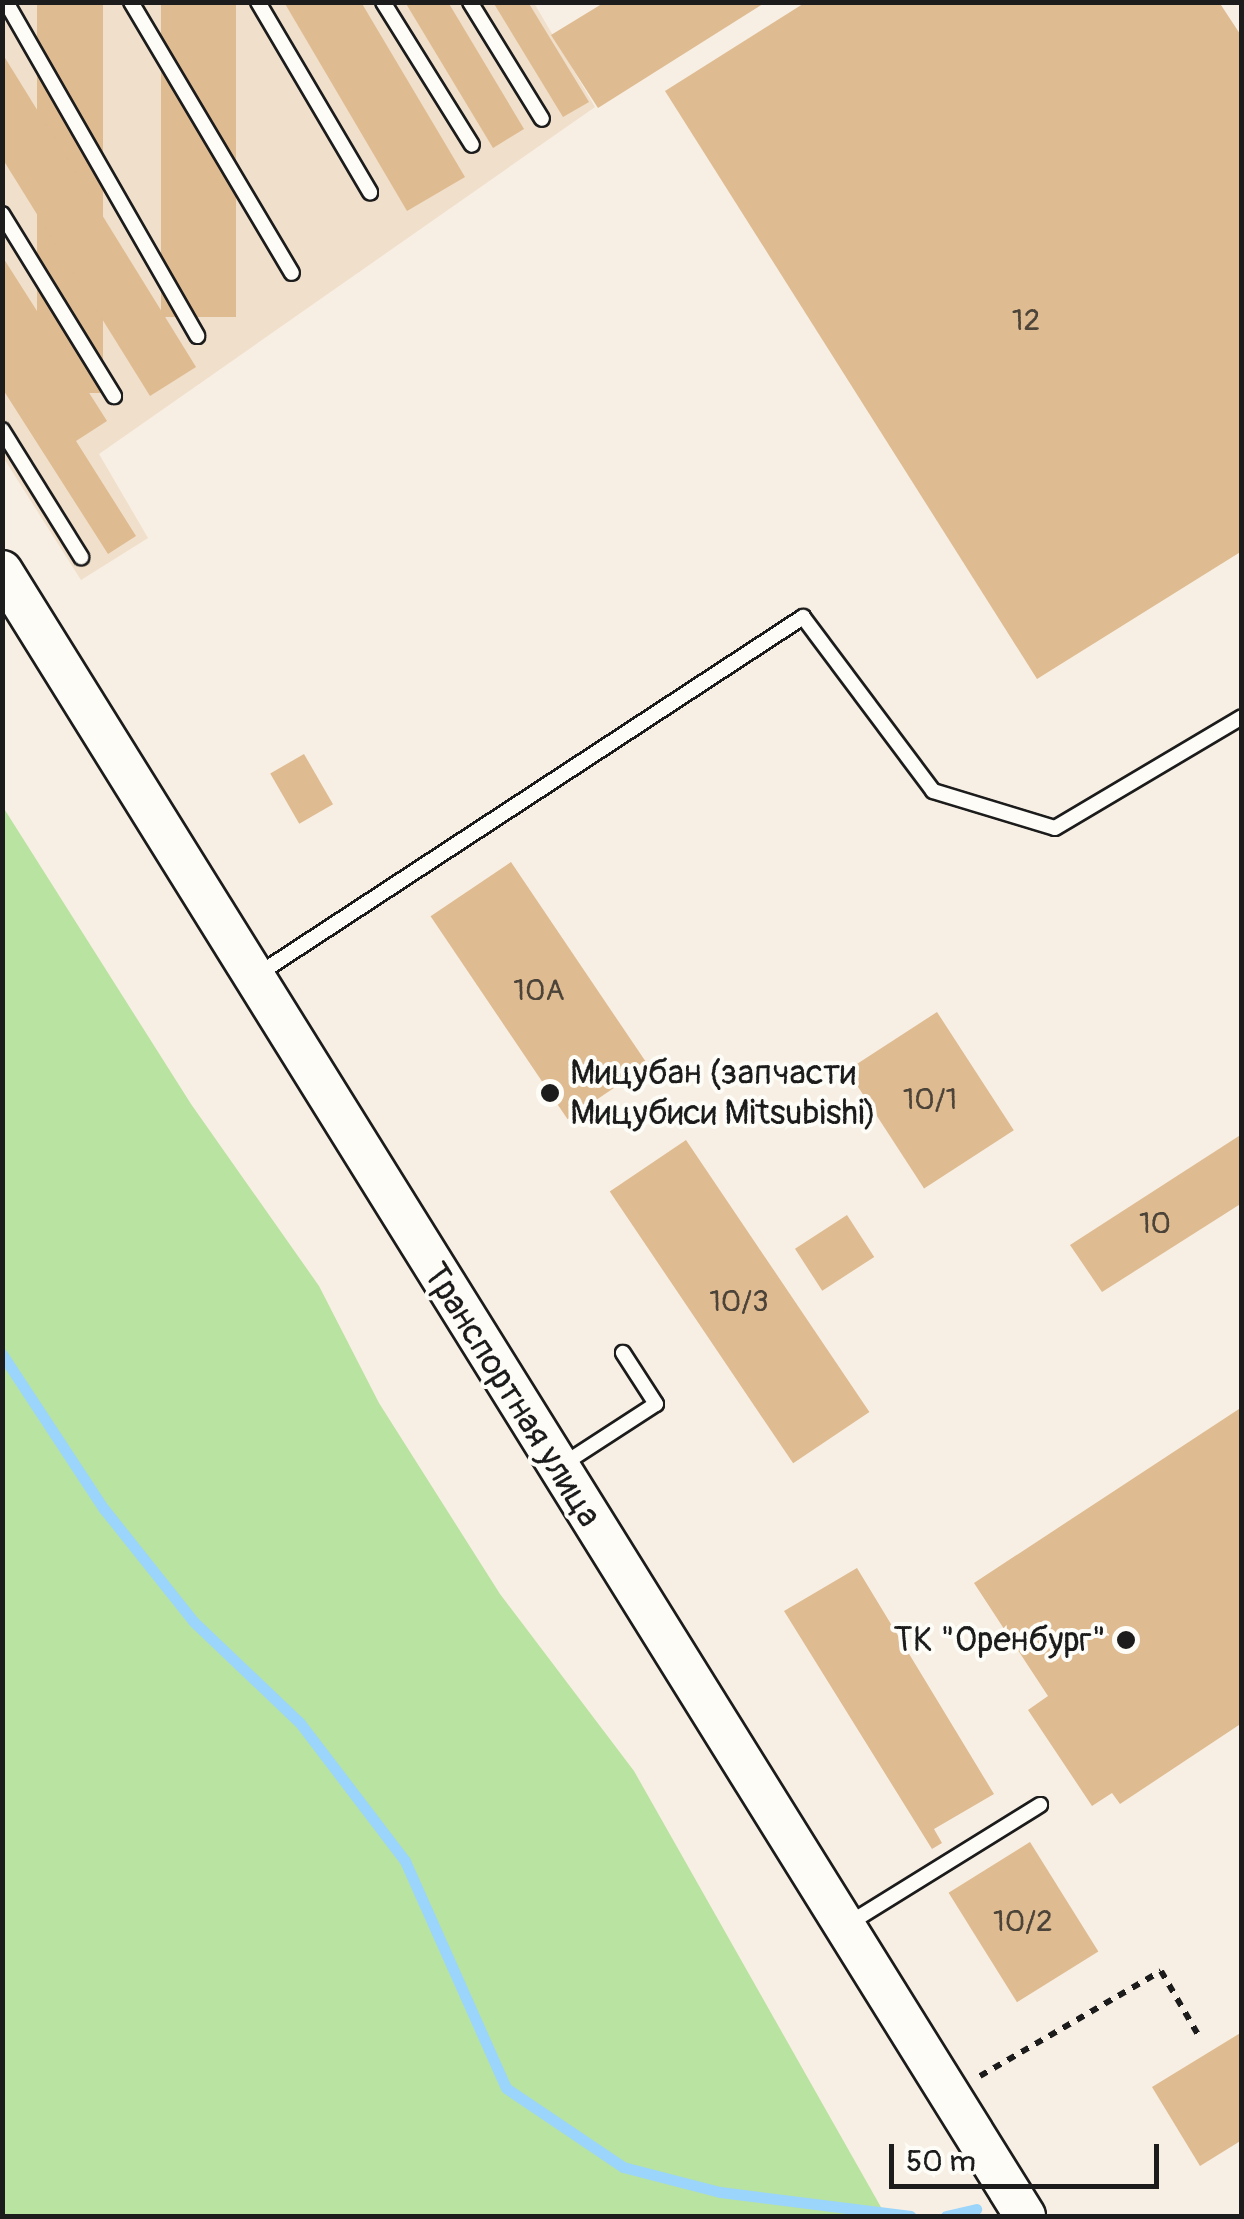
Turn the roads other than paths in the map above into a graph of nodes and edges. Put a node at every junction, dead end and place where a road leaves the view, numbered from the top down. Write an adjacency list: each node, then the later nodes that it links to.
1 (6, 2): 11 (lane)
2 (132, 2): 10 (lane)
3 (258, 2): 8 (lane)
4 (383, 2): 7 (lane)
5 (470, 2): 6 (lane)
6 (542, 119)
7 (472, 145)
8 (370, 192)
9 (2, 214): 12 (lane)
10 (292, 273)
11 (198, 336)
12 (114, 396)
13 (2, 430): 14 (lane)
14 (81, 557)
15 (2, 570): 17 (street, Транспортная улица)
16 (1242, 717): 17 (lane)
17 (255, 976): 19 (street, Транспортная улица)
18 (622, 1352): 19 (lane)
19 (557, 1468): 21 (street, Транспортная улица)
20 (1040, 1805): 21 (lane)
21 (843, 1927): 22 (street, Транспортная улица)
22 (1025, 2216)

